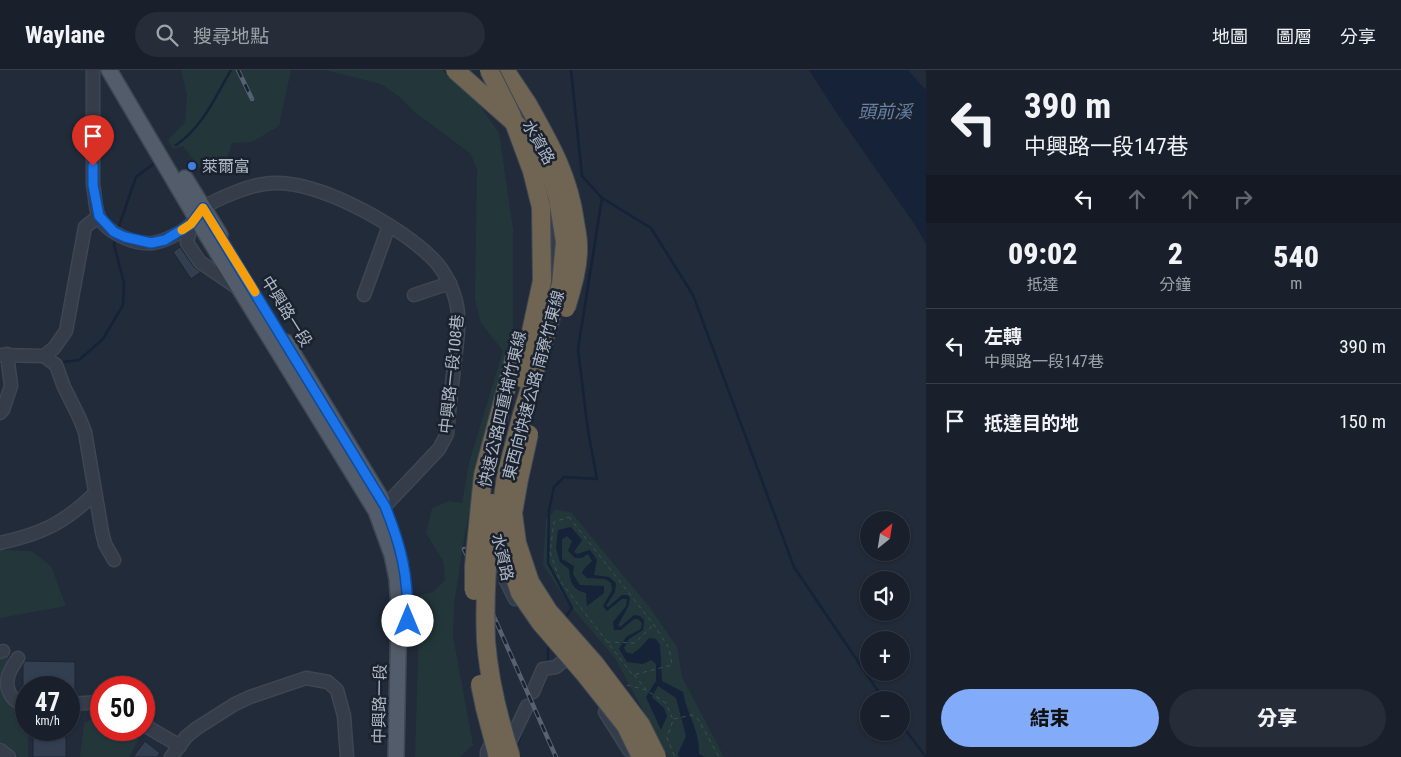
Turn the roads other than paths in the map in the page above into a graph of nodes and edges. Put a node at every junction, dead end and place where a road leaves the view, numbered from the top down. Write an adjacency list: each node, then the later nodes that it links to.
1 (93, 70): 10 (street)
2 (109, 70): 11 (main road, 中興路一段)
3 (121, 70): 11 (main road, 中興路一段)
4 (455, 70): 45 (highway, 東西向快速公路 南寮竹東線, bridge)
5 (478, 70): 42 (highway, 快速公路四重埔竹東線, bridge)
6 (489, 70): 35 (highway, 快速公路四重埔竹東線, bridge)
7 (499, 70): 9 (street, 水資路)
8 (505, 70): 47 (highway, 東西向快速公路 南寮竹東線, bridge)
9 (513, 98): 12 (street, 水資路); 12 (street, 水資路)
10 (99, 216): 11 (street, 中興路一段108巷); 20 (street)
11 (196, 216): 13 (street, 中興路一段108巷); 15 (main road, 中興路一段); 15 (street); 23 (main road, 中興路一段)
12 (551, 219): 18 (street, 水資路)
13 (389, 226): 14 (street, 中興路一段108巷); 16 (street)
14 (450, 283): 17 (street); 23 (street, 中興路一段108巷)
15 (243, 292): 39 (main road, 中興路一段)
16 (364, 295)
17 (414, 295)
18 (541, 323): 26 (street, 水資路); 28 (street, 水資路)
19 (3, 355): 20 (street); 21 (street)
20 (44, 356): 22 (street)
21 (0, 413)
22 (95, 494): 24 (street); 25 (street)
23 (385, 506): 40 (main road, 中興路一段)
24 (0, 543)
25 (114, 560)
26 (576, 650): 28 (street); 46 (street, 水資路)
27 (18, 658): 30 (street)
28 (554, 665): 29 (street); 44 (street, 水資路)
29 (533, 692)
30 (15, 700)
31 (527, 706): 35 (street)
32 (155, 731): 33 (street)
33 (180, 746): 37 (street); 38 (street)
34 (0, 750): 36 (street)
35 (510, 750): 41 (street); 43 (street)
36 (9, 757)
37 (171, 757)
38 (347, 757)
39 (396, 757)
40 (405, 757)
41 (487, 757)
42 (498, 757)
43 (518, 757)
44 (632, 757)
45 (641, 757)
46 (650, 757)
47 (657, 757)

